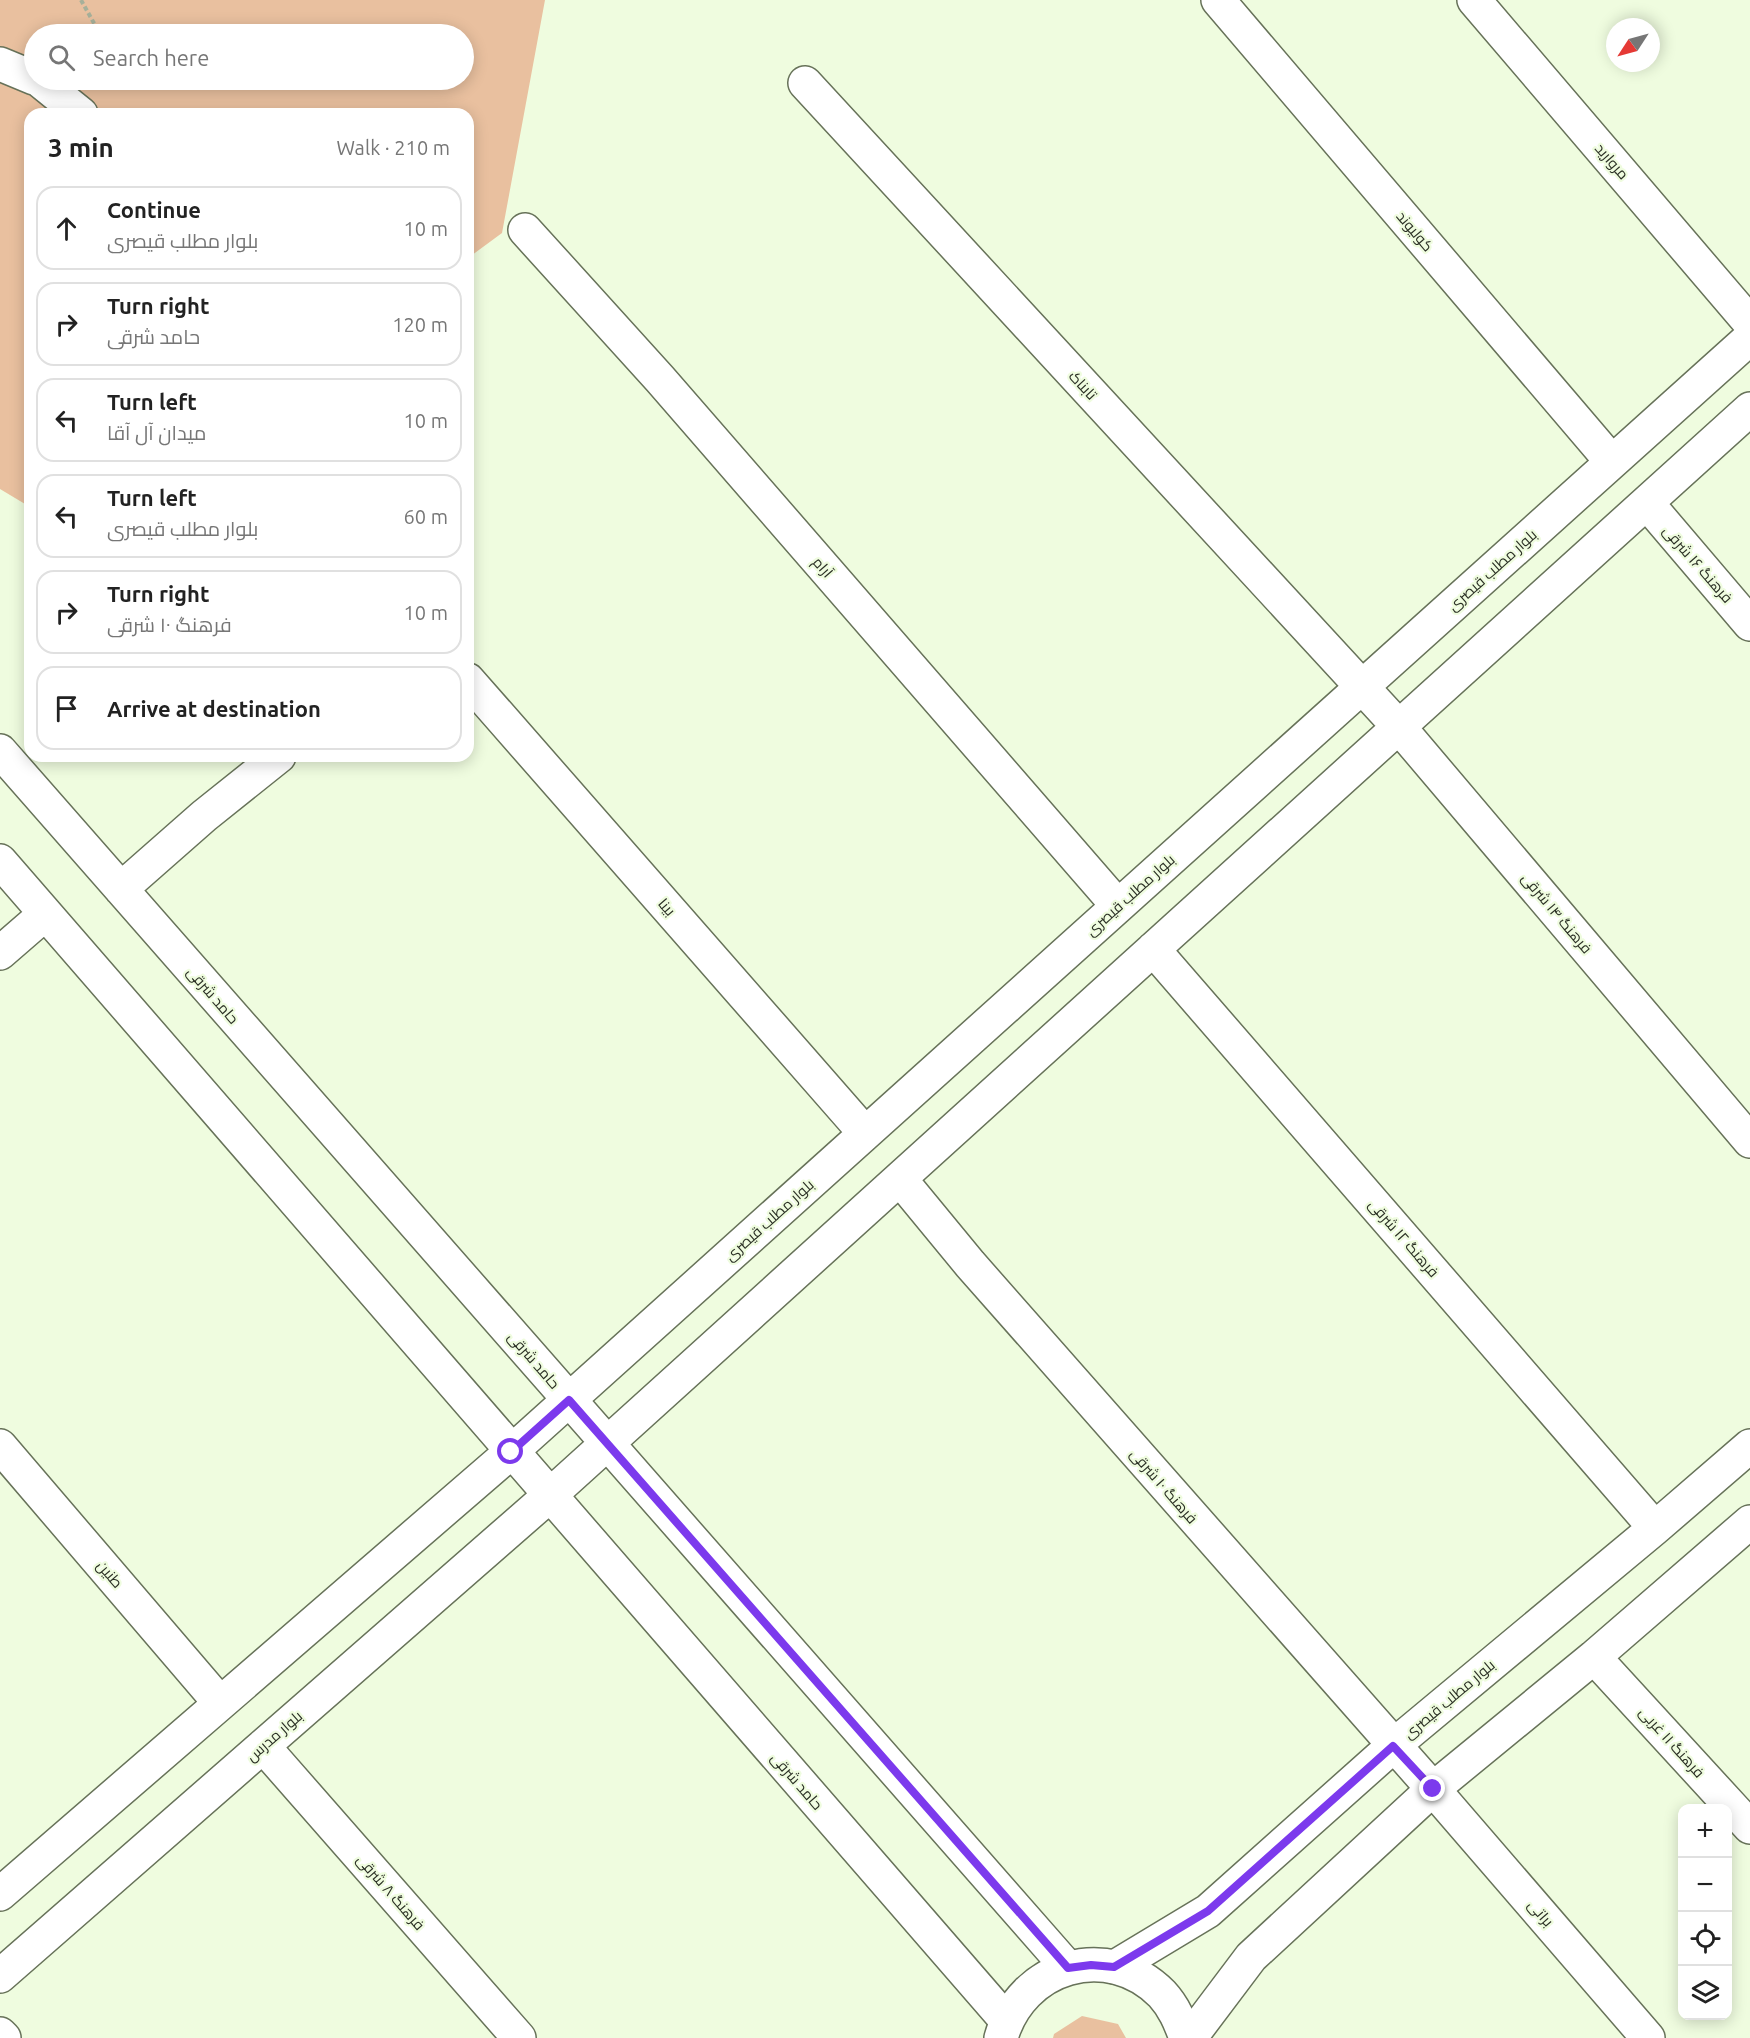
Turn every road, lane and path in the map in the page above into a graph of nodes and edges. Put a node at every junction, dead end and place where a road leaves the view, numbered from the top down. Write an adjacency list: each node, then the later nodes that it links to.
1 (81, 0): 4 (path)
2 (1218, 0): 14 (street, کولیوند)
3 (1474, 0): 11 (street, مروارید)
4 (94, 24)
5 (0, 64): 6 (street)
6 (24, 74)
7 (805, 83): 18 (street, تابناک)
8 (51, 90): 9 (street)
9 (73, 108)
10 (525, 230): 24 (street, آرام)
11 (1750, 323)
12 (1750, 338): 14 (street, بلوار مطلب قیصری)
13 (1750, 409): 15 (street)
14 (1612, 462): 18 (street, بلوار مطلب قیصری)
15 (1647, 503): 16 (street, فرهنگ ۱۶ شرقی); 19 (street)
16 (1750, 624)
17 (474, 687): 28 (street, بینا)
18 (1361, 687): 19 (street, فرهنگ ۱۴ شرقی); 24 (street, بلوار مطلب قیصری)
19 (1399, 727): 26 (street); 29 (street, فرهنگ ۱۴ شرقی)
20 (0, 752): 23 (street, حامد شرقی)
21 (272, 762): 23 (street)
22 (0, 861): 25 (street, حامد شرقی)
23 (121, 889): 31 (street, حامد شرقی)
24 (1118, 906): 28 (street, بلوار مطلب قیصری)
25 (45, 914): 27 (street); 35 (street, حامد شرقی)
26 (1153, 949): 30 (street); 38 (street, فرهنگ ۱۲ شرقی)
27 (0, 953)
28 (865, 1133): 31 (street, بلوار مطلب قیصری)
29 (1750, 1141)
30 (900, 1179): 32 (street); 42 (street, فرهنگ ۱۰ شرقی)
31 (569, 1400): 32 (street, حامد شرقی); 35 (street, بلوار مطلب قیصری)
32 (607, 1443): 36 (street); 47 (street, حامد شرقی)
33 (0, 1446): 40 (street, طنین)
34 (1750, 1446): 38 (street, بلوار مطلب قیصری)
35 (511, 1452): 36 (street, حامد شرقی); 40 (street)
36 (549, 1496): 41 (street, بلوار مدرس); 49 (street, حامد شرقی)
37 (1750, 1522): 39 (street)
38 (1656, 1527): 42 (street, بلوار مطلب قیصری)
39 (1594, 1657): 43 (street); 44 (street, فرهنگ ۱۱ غربی)
40 (220, 1703): 45 (street)
41 (263, 1746): 48 (street, بلوار مدرس); 52 (street, فرهنگ ۸ شرقی)
42 (1393, 1746): 43 (street, فرهنگ ۱۰ شرقی); 46 (street, بلوار مطلب قیصری)
43 (1433, 1789): 53 (street); 54 (street, براتی)
44 (1750, 1827)
45 (0, 1894)
46 (1114, 1967): 47 (street); 53 (street)
47 (1068, 1968): 49 (street)
48 (0, 1976)
49 (1003, 2029)
50 (0, 2034): 51 (street)
51 (4, 2038)
52 (519, 2038)
53 (1188, 2038)
54 (1648, 2038)

